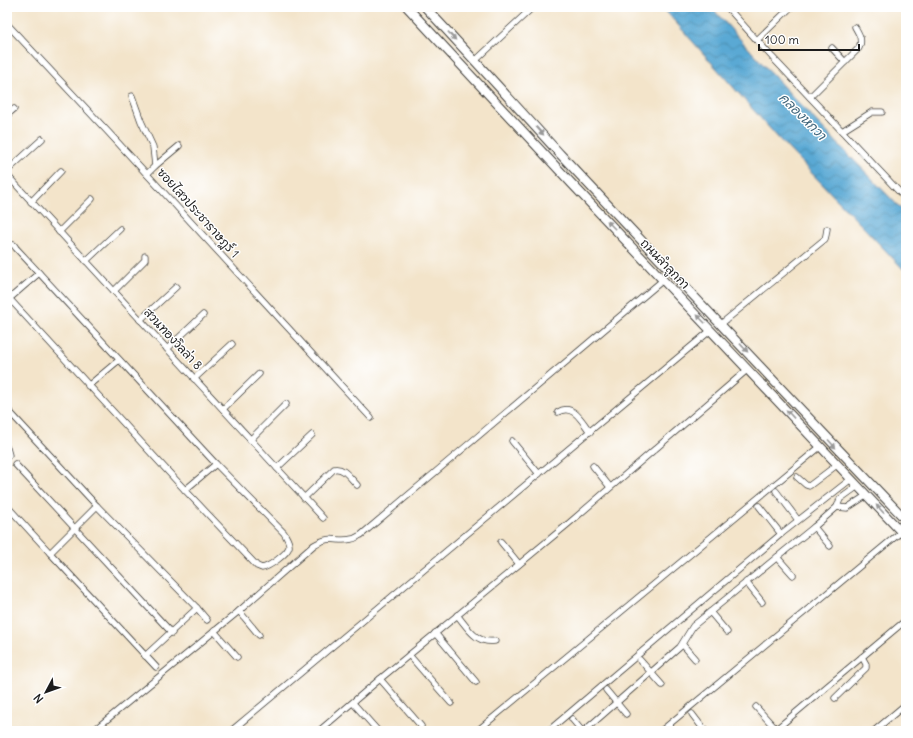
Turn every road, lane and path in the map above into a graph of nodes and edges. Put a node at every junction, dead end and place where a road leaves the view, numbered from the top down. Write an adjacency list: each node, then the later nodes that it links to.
1 (407, 7): 35 (main road, ถนนลำลูกกา, one-way to 1)
2 (425, 7): 10 (main road, ถนนลำลูกกา, one-way to 10)
3 (533, 7): 10 (street)
4 (727, 7): 8 (street)
5 (791, 7): 8 (street)
6 (7, 24): 23 (street, ซอยไสวประชาราษฎร์ 1)
7 (855, 27): 11 (street)
8 (757, 40): 13 (street)
9 (832, 48): 11 (street)
10 (475, 60): 41 (main road, ถนนลำลูกกา, one-way to 41)
11 (845, 62): 13 (street)
12 (132, 96): 20 (street)
13 (810, 97): 17 (street)
14 (14, 109): 16 (street)
15 (882, 112): 17 (street)
16 (7, 115)
17 (842, 131): 26 (street)
18 (42, 138): 21 (street)
19 (179, 146): 20 (street)
20 (155, 166): 23 (street)
21 (7, 171)
22 (61, 171): 27 (street)
23 (147, 174): 54 (street, ซอยไสวประชาราษฎร์ 1)
24 (7, 175): 27 (street, สวนทองวิลล่า 8)
25 (92, 199): 30 (street)
26 (906, 199)
27 (31, 202): 30 (street, สวนทองวิลล่า 8)
28 (120, 229): 33 (street)
29 (827, 229): 41 (street)
30 (59, 232): 33 (street, สวนทองวิลล่า 8)
31 (7, 244): 34 (street)
32 (146, 256): 37 (street)
33 (86, 261): 37 (street, สวนทองวิลล่า 8)
34 (39, 273): 38 (street); 45 (street)
35 (663, 280): 42 (main road, ถนนลำลูกกา, one-way to 35); 97 (street)
36 (176, 287): 40 (street)
37 (114, 291): 40 (street, สวนทองวิลล่า 8)
38 (8, 297): 49 (street)
39 (204, 315): 44 (street)
40 (140, 320): 44 (street, สวนทองวิลล่า 8)
41 (721, 324): 83 (main road, ถนนลำลูกกา, one-way to 83)
42 (712, 330): 46 (main road, ถนนลำลูกกา); 55 (street)
43 (232, 344): 48 (street)
44 (167, 349): 48 (street, สวนทองวิลล่า 8)
45 (119, 360): 49 (street); 63 (street)
46 (748, 369): 59 (main road, ถนนลำลูกกา, one-way to 46); 72 (street)
47 (259, 374): 52 (street)
48 (194, 379): 52 (street, สวนทองวิลล่า 8)
49 (88, 386): 73 (street)
50 (286, 404): 57 (street)
51 (7, 409): 78 (street)
52 (223, 409): 57 (street, สวนทองวิลล่า 8)
53 (558, 412): 55 (street)
54 (371, 418)
55 (590, 432): 67 (street)
56 (312, 435): 66 (street)
57 (250, 440): 66 (street, สวนทองวิลล่า 8)
58 (512, 441): 67 (street)
59 (821, 446): 64 (main road, ถนนลำลูกกา); 136 (street)
60 (7, 448): 61 (street)
61 (7, 456)
62 (15, 464): 85 (street)
63 (216, 464): 73 (street); 73 (street)
64 (838, 464): 68 (street); 69 (main road, ถนนลำลูกกา)
65 (593, 466): 72 (street)
66 (277, 468): 76 (street, สวนทองวิลล่า 8)
67 (539, 474): 134 (street)
68 (797, 477)
69 (852, 479): 71 (main road, ถนนลำลูกกา); 82 (street)
70 (357, 484): 76 (street)
71 (858, 486): 75 (main road, ถนนลำลูกกา); 80 (street)
72 (610, 487): 92 (street)
73 (185, 490)
74 (776, 490): 82 (street)
75 (867, 495): 80 (street); 87 (main road, ถนนลำลูกกา, one-way to 75)
76 (304, 498): 81 (street, สวนทองวิลล่า 8)
77 (7, 506): 90 (street)
78 (97, 506): 85 (street); 96 (street)
79 (759, 506): 86 (street)
80 (837, 507): 84 (street)
81 (323, 518)
82 (798, 520): 86 (street)
83 (906, 520)
84 (814, 527): 89 (street); 91 (street)
85 (75, 529): 90 (street); 104 (street)
86 (781, 534): 137 (street)
87 (904, 535): 139 (street)
88 (501, 542): 92 (street)
89 (830, 546)
90 (50, 553): 110 (street)
91 (777, 557): 93 (street); 94 (street)
92 (519, 564): 99 (street)
93 (793, 575)
94 (746, 582): 95 (street); 98 (street)
95 (762, 602)
96 (197, 608): 100 (street); 104 (street)
97 (239, 611): 102 (street); 106 (street)
98 (710, 612): 103 (street); 108 (street)
99 (457, 615): 105 (street); 107 (street)
100 (207, 620)
101 (906, 620): 112 (street)
102 (214, 631): 111 (street); 133 (street)
103 (727, 632)
104 (172, 633): 110 (street)
105 (435, 633): 109 (street); 118 (street)
106 (259, 635)
107 (494, 641)
108 (683, 645): 113 (street); 116 (street)
109 (409, 655): 117 (street); 123 (street)
110 (145, 656): 115 (street)
111 (237, 657)
112 (862, 657): 121 (street); 132 (street)
113 (695, 659)
114 (640, 660): 116 (street)
115 (156, 667)
116 (652, 673): 119 (street); 124 (street)
117 (380, 679): 122 (street); 130 (street)
118 (476, 682)
119 (662, 685)
120 (606, 690): 124 (street)
121 (835, 698)
122 (353, 703): 131 (street); 135 (street)
123 (451, 703)
124 (617, 703): 127 (street); 138 (street)
125 (906, 704): 141 (street)
126 (756, 707): 132 (street)
127 (626, 714)
128 (692, 714): 140 (street)
129 (572, 719): 138 (street)
130 (421, 726)
131 (323, 730)
132 (775, 730)
133 (93, 731)
134 (231, 731)
135 (378, 731)
136 (477, 731)
137 (548, 731)
138 (583, 731)
139 (661, 731)
140 (705, 731)
141 (874, 731)

